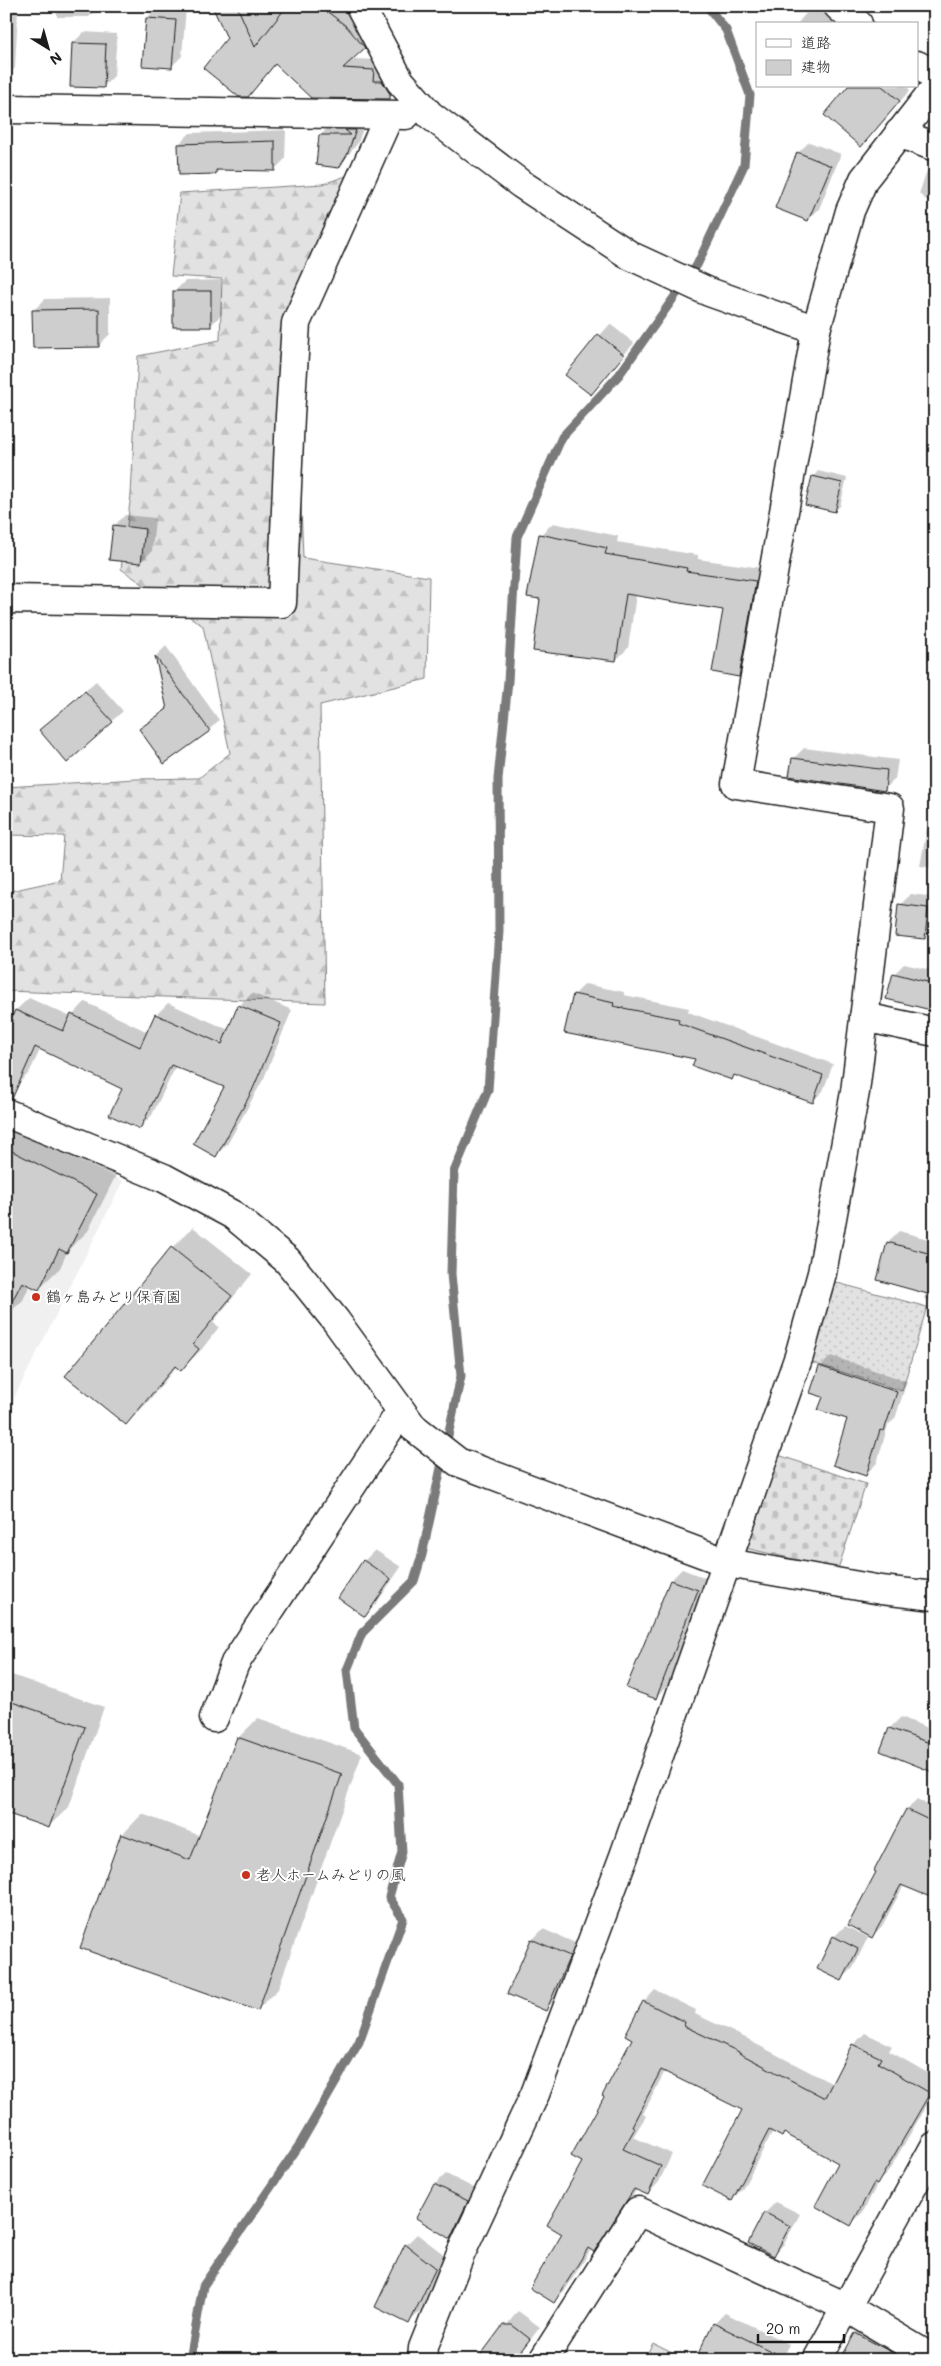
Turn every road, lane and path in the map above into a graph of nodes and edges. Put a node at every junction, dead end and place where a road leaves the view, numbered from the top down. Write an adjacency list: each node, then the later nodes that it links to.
1 (360, 6): 8 (street)
2 (838, 6): 3 (street)
3 (856, 22)
4 (918, 66): 5 (street)
5 (935, 75)
6 (935, 88): 10 (street)
7 (6, 109): 9 (street)
8 (430, 115): 9 (street); 12 (street)
9 (389, 116): 13 (street)
10 (899, 132): 11 (street); 12 (street)
11 (935, 147)
12 (816, 330): 14 (street)
13 (6, 600)
14 (864, 1017): 15 (street); 18 (street)
15 (935, 1032)
16 (6, 1112): 17 (street)
17 (401, 1411): 18 (street); 20 (street)
18 (728, 1563): 19 (street); 23 (street)
19 (935, 1596)
20 (214, 1718)
21 (935, 2146): 22 (street)
22 (844, 2306): 24 (street); 25 (street); 26 (street)
23 (422, 2360)
24 (543, 2360)
25 (816, 2360)
26 (934, 2360)

